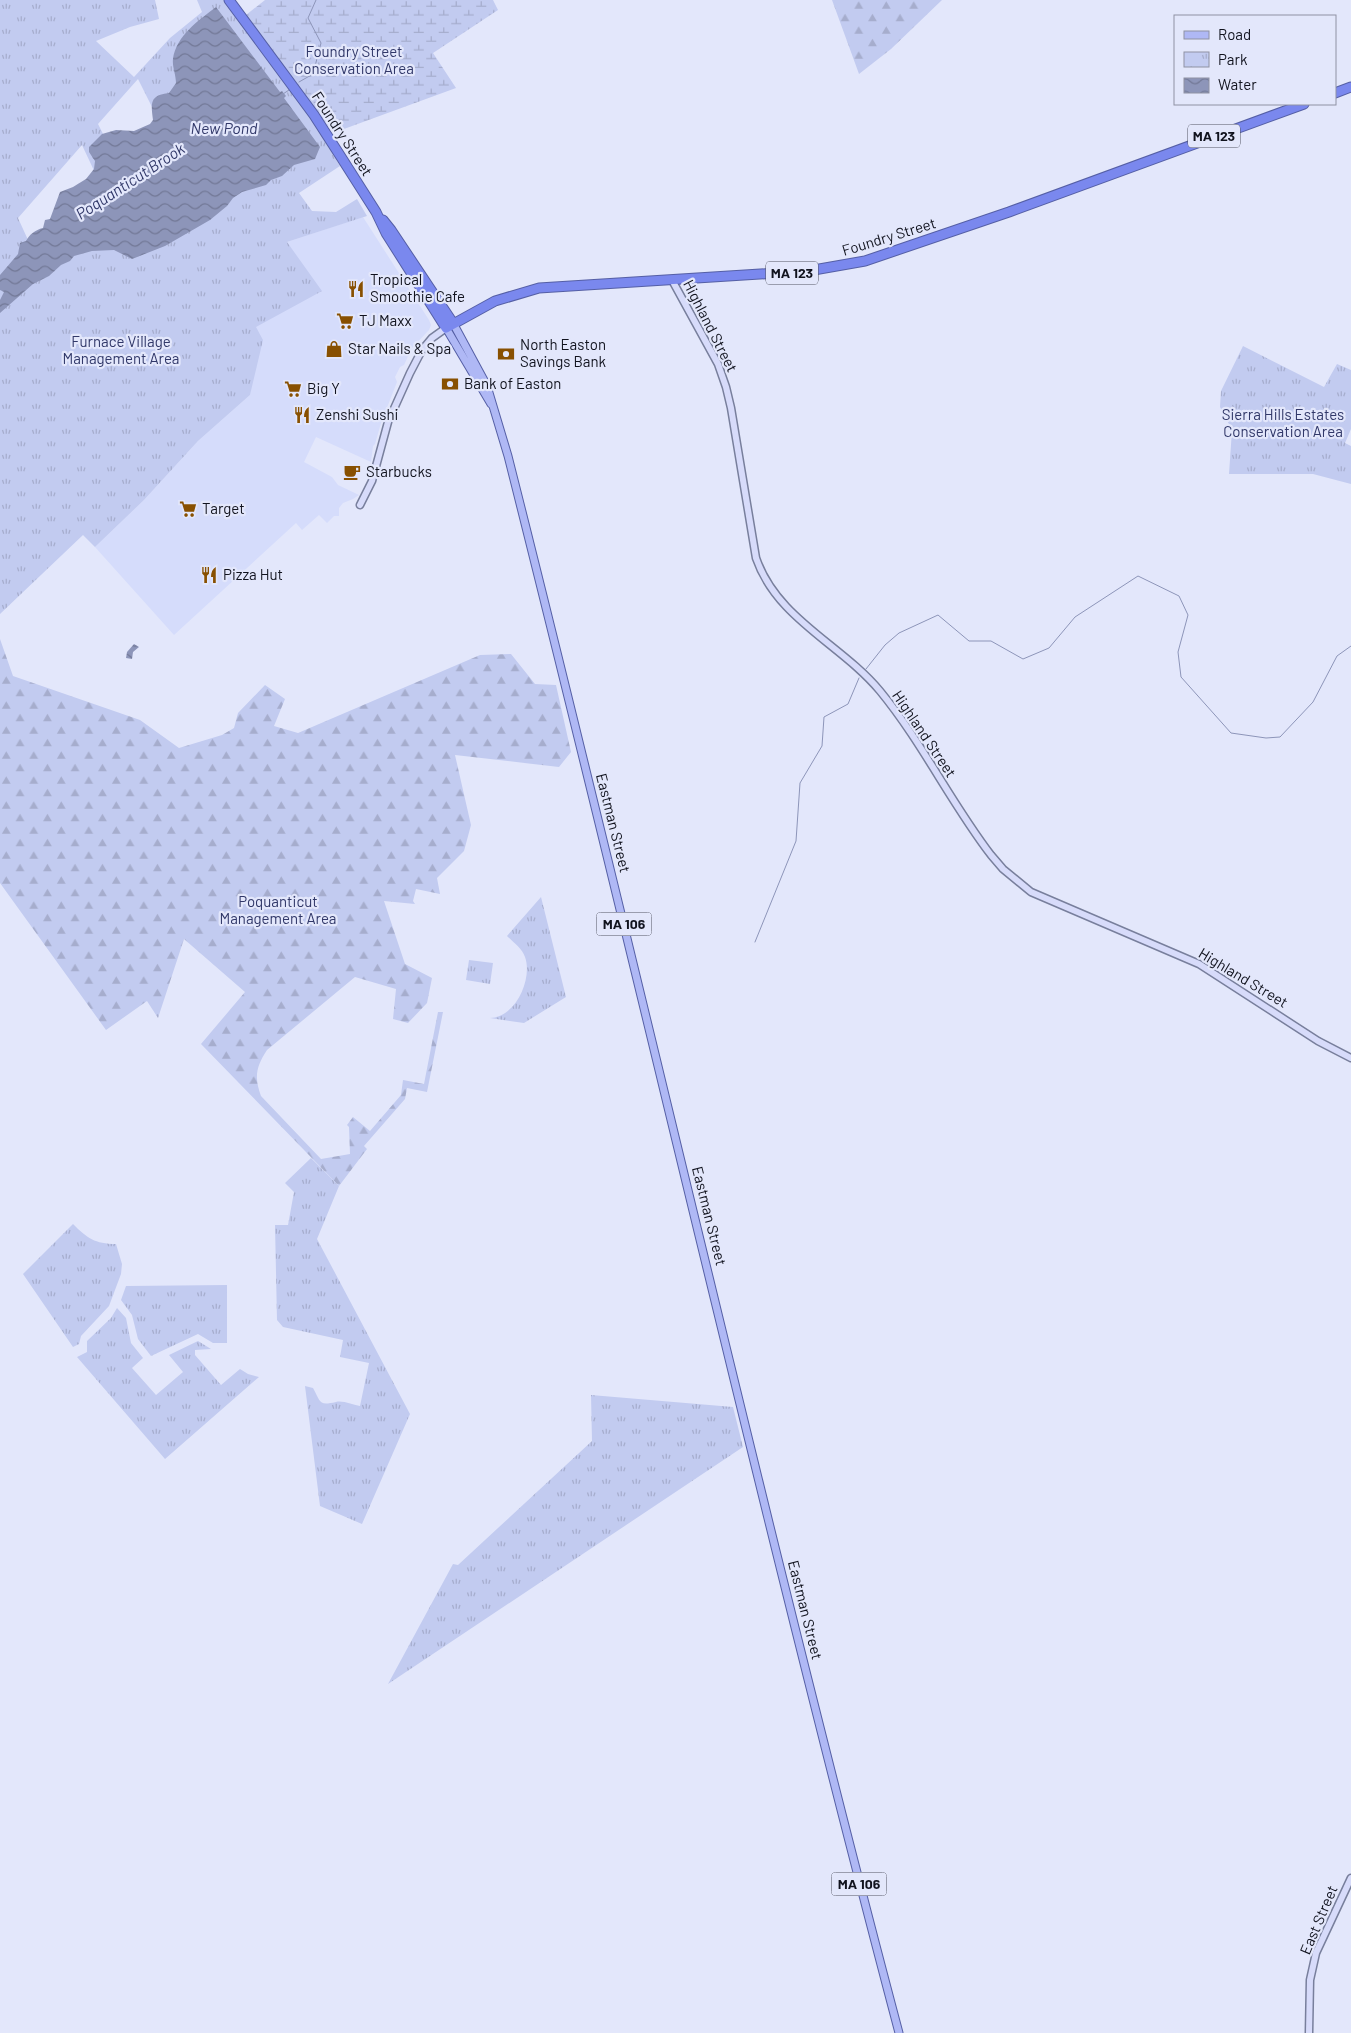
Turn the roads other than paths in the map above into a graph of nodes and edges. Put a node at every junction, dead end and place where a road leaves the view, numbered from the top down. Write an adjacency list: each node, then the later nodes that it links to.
1 (229, 0): 6 (highway, Foundry Street / MA 106)
2 (1351, 87): 3 (highway)
3 (1336, 93)
4 (1301, 105): 5 (highway, Foundry Street / MA 123)
5 (672, 280): 6 (highway, Foundry Street / MA 123); 8 (street, Highland Street)
6 (449, 325): 7 (street); 10 (main road, Eastman Street / MA 106)
7 (360, 505)
8 (1351, 1058)
9 (1351, 1878): 11 (street, East Street)
10 (899, 2033)
11 (1309, 2033)

